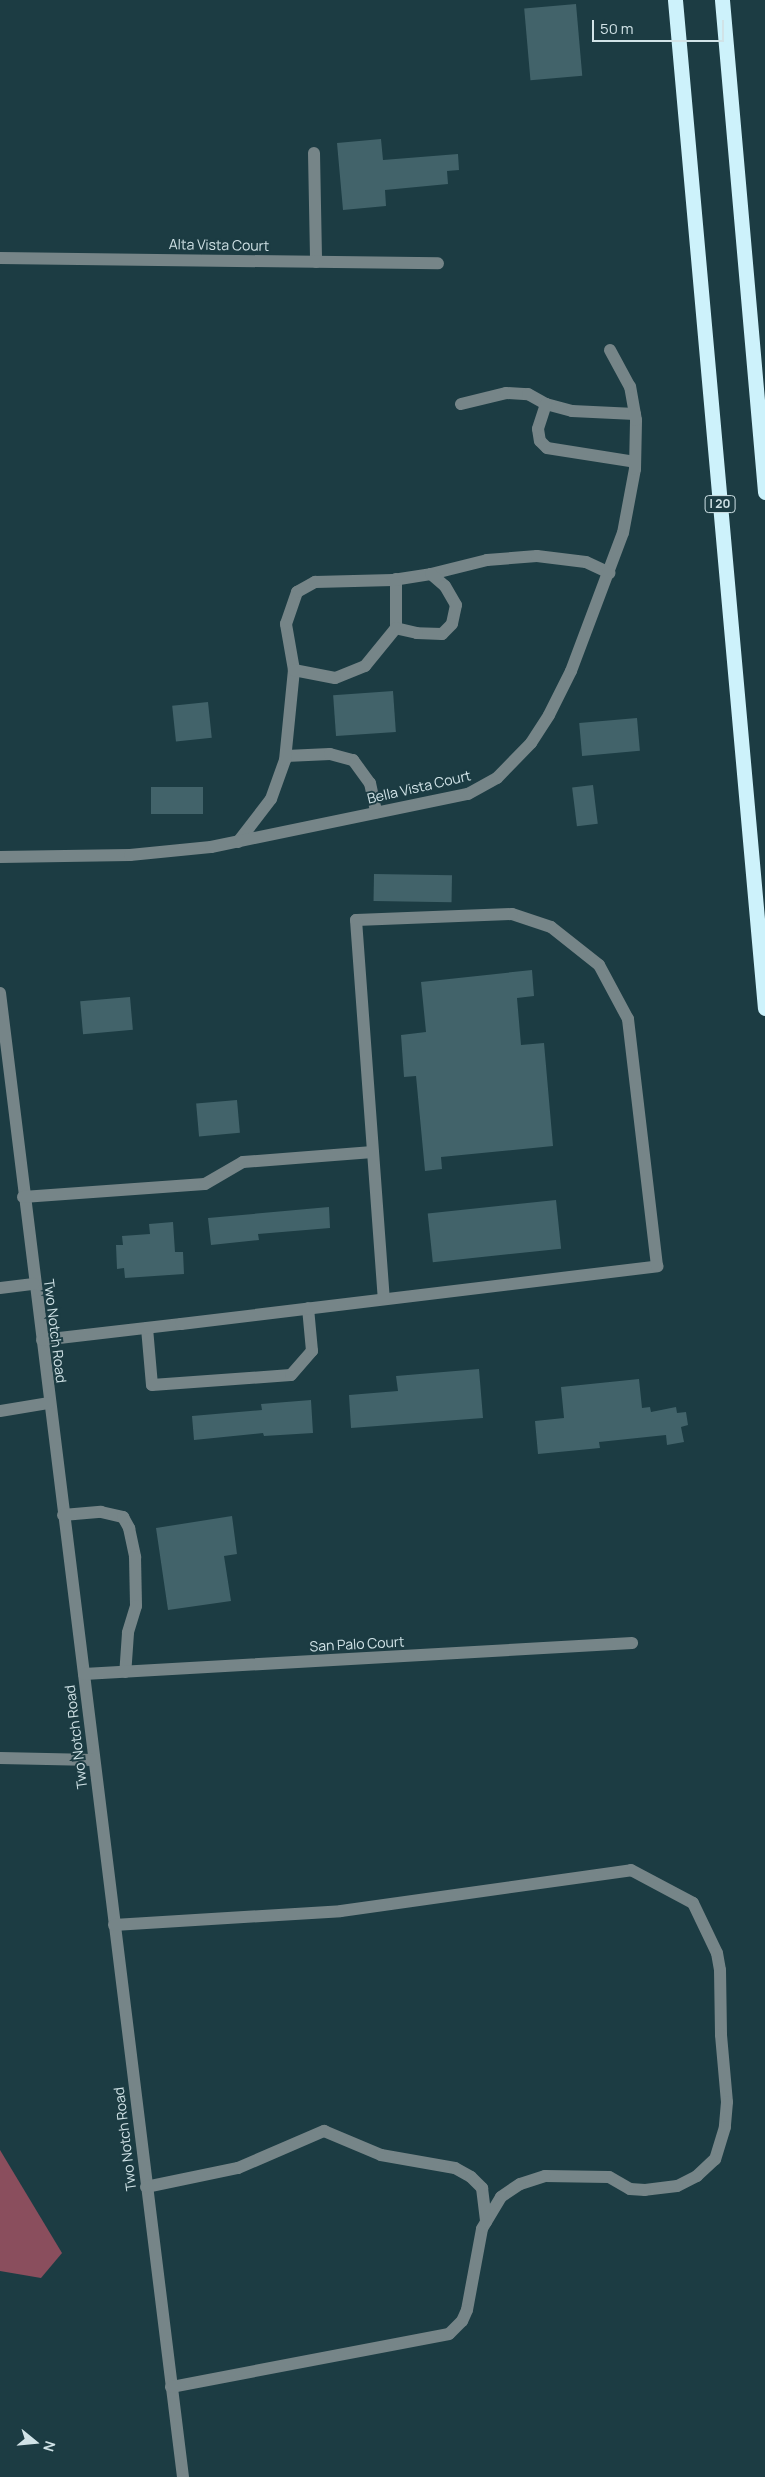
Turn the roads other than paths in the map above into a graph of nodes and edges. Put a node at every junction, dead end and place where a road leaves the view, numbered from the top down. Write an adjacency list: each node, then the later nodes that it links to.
1 (676, 0): 23 (highway, I 20)
2 (722, 0): 12 (highway)
3 (314, 153): 5 (street)
4 (0, 258): 5 (street, Alta Vista Court)
5 (316, 262): 6 (street, Alta Vista Court)
6 (438, 263)
7 (610, 350): 10 (street, Bella Vista Court)
8 (461, 404): 9 (street)
9 (546, 404): 10 (street); 11 (street)
10 (635, 414): 11 (street, Bella Vista Court)
11 (635, 462): 13 (street, Bella Vista Court)
12 (765, 492)
13 (610, 573): 14 (street); 19 (street, Bella Vista Court)
14 (431, 574): 15 (street); 16 (street)
15 (396, 579): 16 (street); 17 (street)
16 (396, 628): 17 (street)
17 (294, 670): 18 (street)
18 (286, 756): 19 (street); 20 (street)
19 (376, 812): 20 (street, Bella Vista Court)
20 (238, 842): 21 (street, Bella Vista Court)
21 (0, 857)
22 (0, 993): 25 (street, Two Notch Road)
23 (765, 1008)
24 (372, 1152): 25 (street); 28 (street); 28 (street)
25 (23, 1197): 26 (street, Two Notch Road)
26 (34, 1284): 27 (street); 31 (street, Two Notch Road)
27 (0, 1288)
28 (384, 1299): 29 (street)
29 (308, 1308): 30 (street); 30 (street)
30 (147, 1328): 31 (street)
31 (42, 1340): 32 (street, Two Notch Road)
32 (50, 1404): 33 (street); 34 (street, Two Notch Road)
33 (0, 1411)
34 (63, 1515): 36 (street); 37 (street, Two Notch Road)
35 (632, 1643): 36 (street, San Palo Court)
36 (125, 1672): 37 (street, San Palo Court)
37 (84, 1674): 39 (street, Two Notch Road)
38 (0, 1758): 39 (street)
39 (94, 1760): 40 (street, Two Notch Road)
40 (114, 1926): 41 (street, Two Notch Road); 42 (street)
41 (146, 2187): 42 (street); 43 (street, Two Notch Road)
42 (486, 2222): 43 (street)
43 (171, 2387): 44 (street, Two Notch Road)
44 (183, 2477)

